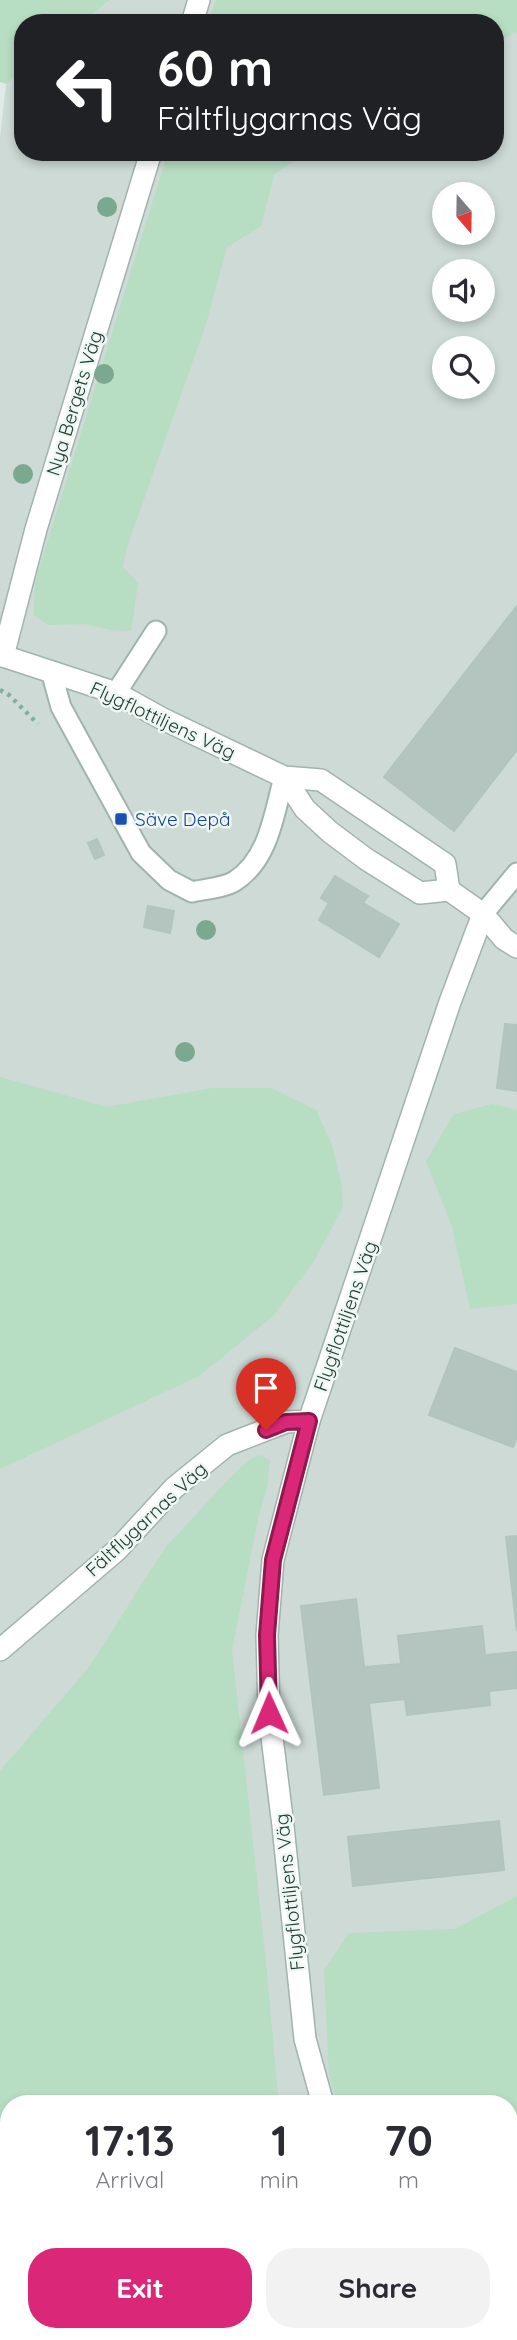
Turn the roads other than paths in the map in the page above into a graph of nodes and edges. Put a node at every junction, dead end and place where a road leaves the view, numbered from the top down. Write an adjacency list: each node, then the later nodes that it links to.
1 (148, 161): 3 (street, Nya Bergets Väg)
2 (156, 631): 5 (lane)
3 (1, 655): 4 (street, Flygflottiljens Väg)
4 (51, 671): 5 (street, Flygflottiljens Väg); 6 (lane)
5 (116, 693): 6 (street, Flygflottiljens Väg)
6 (284, 778): 8 (street, Flygflottiljens Väg); 8 (street, Flygflottiljens Väg)
7 (517, 873): 9 (lane)
8 (449, 890): 9 (street)
9 (483, 914): 10 (street); 11 (street, Flygflottiljens Väg)
10 (517, 947)
11 (309, 1421): 12 (street, Fältflygarnas Väg); 13 (street, Flygflottiljens Väg)
12 (0, 1650)
13 (320, 2095)

